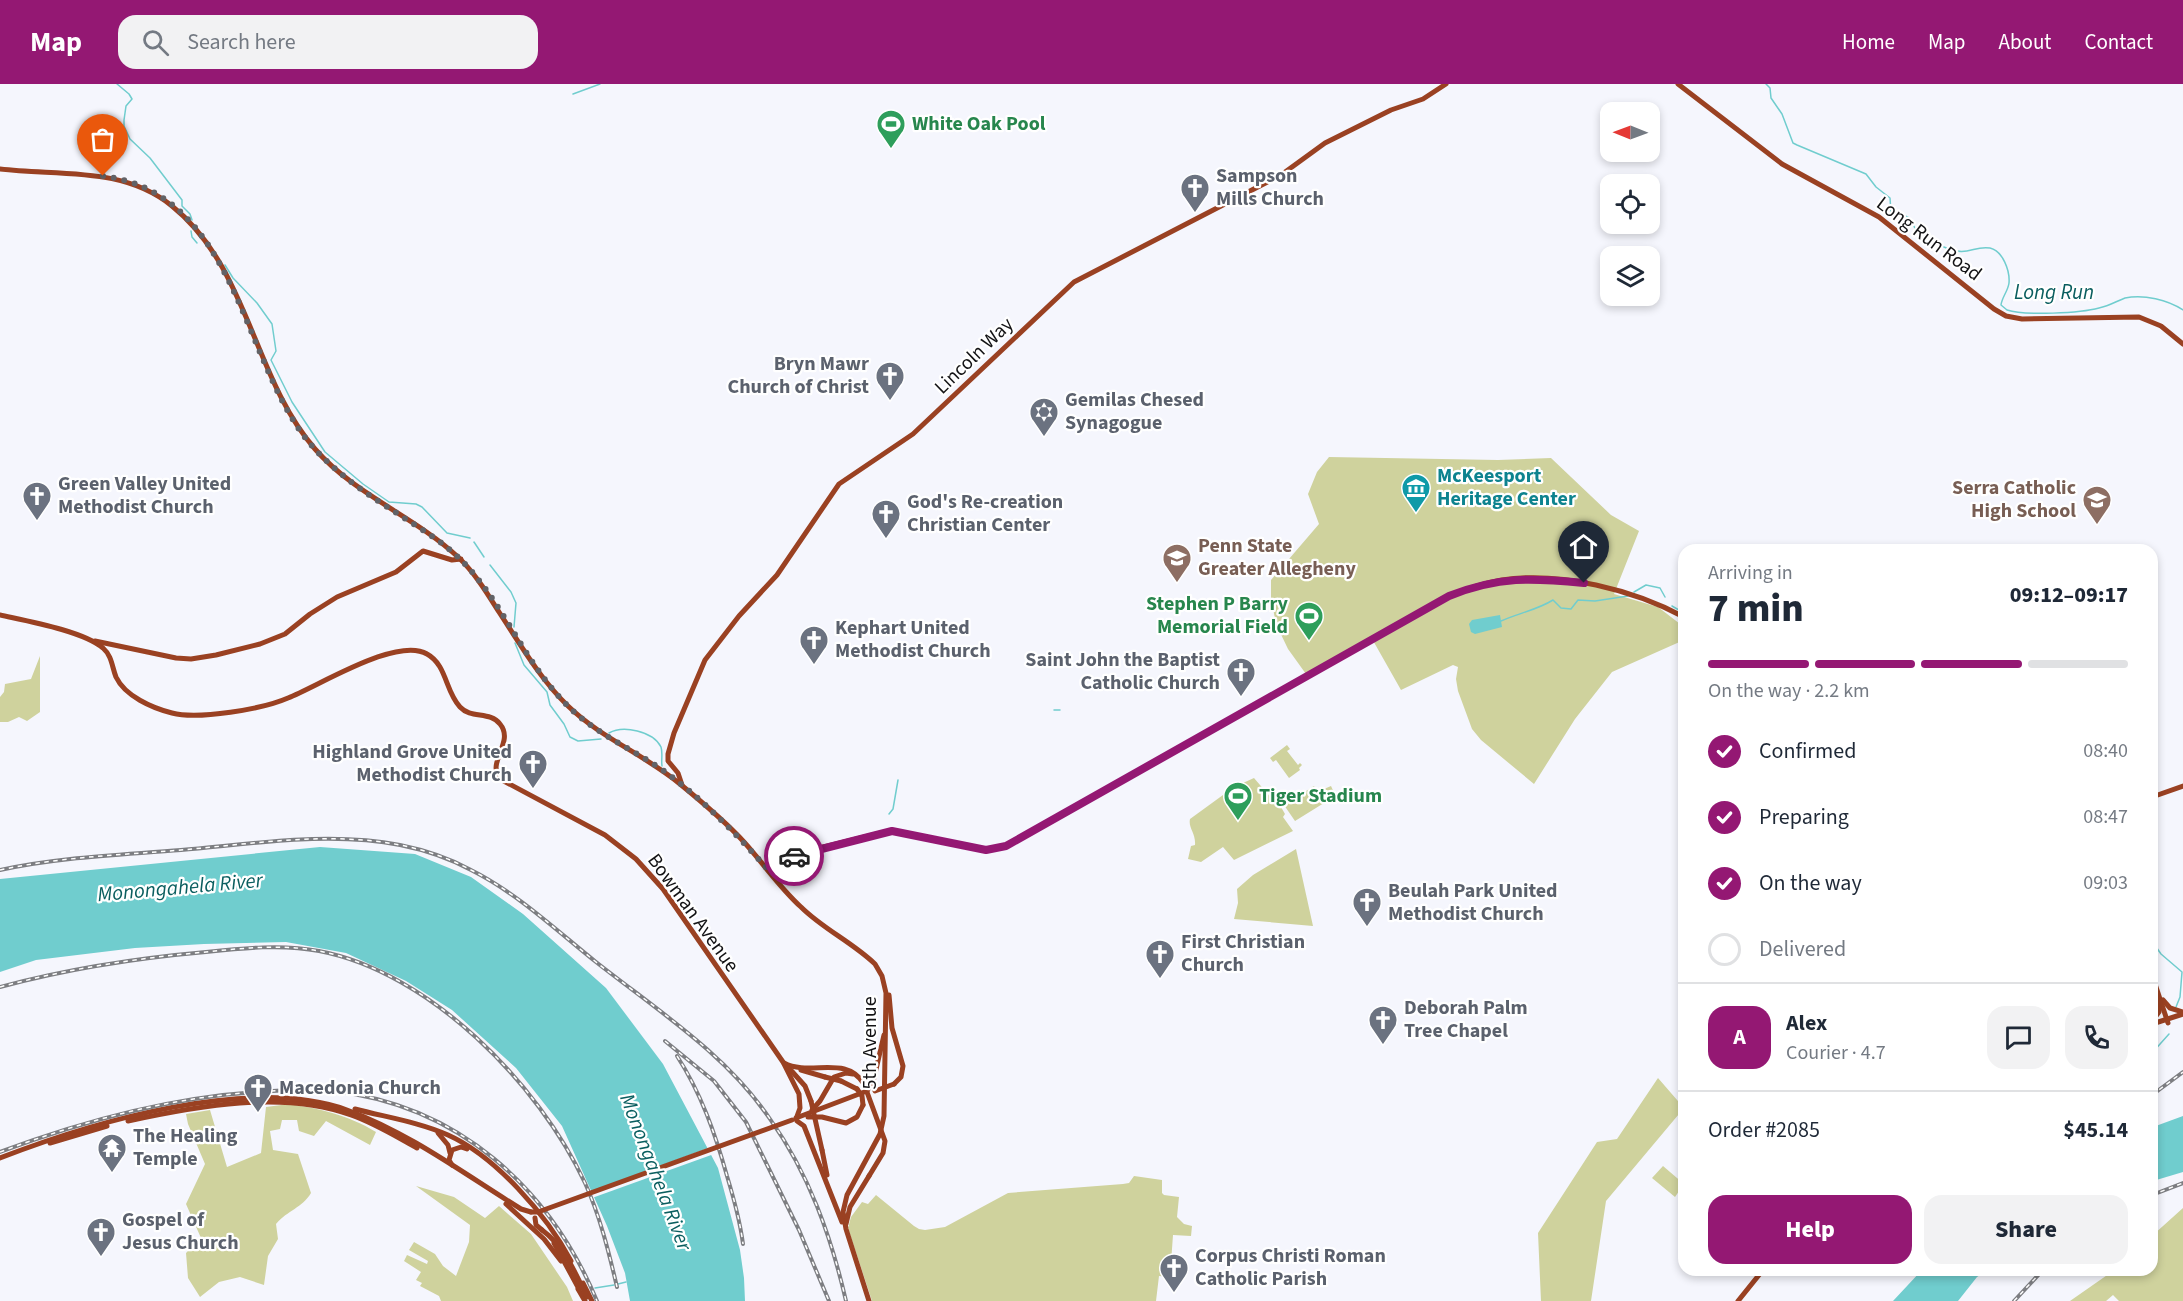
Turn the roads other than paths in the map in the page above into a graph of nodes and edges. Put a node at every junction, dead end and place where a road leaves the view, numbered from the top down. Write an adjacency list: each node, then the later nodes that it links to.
1 (1446, 84): 11 (main road, Lincoln Way)
2 (1678, 84): 4 (main road, Long Run Road)
3 (0, 168): 5 (main road, 5th Avenue)
4 (2183, 344)
5 (461, 559): 9 (main road); 11 (main road, 5th Avenue)
6 (1678, 614): 14 (main road)
7 (0, 615): 8 (main road)
8 (86, 639): 9 (main road); 10 (main road)
9 (114, 644): 10 (main road)
10 (108, 652): 25 (main road, Bowman Avenue)
11 (682, 785): 15 (main road, 5th Avenue)
12 (2183, 786): 13 (main road)
13 (2158, 795)
14 (784, 863): 15 (main road); 16 (main road)
15 (772, 874): 16 (main road, 5th Avenue)
16 (786, 890): 17 (main road, 5th Avenue)
17 (882, 975): 22 (main road, 5th Avenue); 29 (main road, bridge)
18 (2158, 991): 19 (main road)
19 (2160, 996): 20 (main road); 21 (main road); 23 (main road)
20 (2158, 1012)
21 (2183, 1015): 23 (main road)
22 (886, 1018): 29 (main road); 38 (main road, 5th Avenue)
23 (2168, 1021): 24 (main road)
24 (2158, 1023)
25 (783, 1062): 26 (main road); 30 (main road); 36 (main road, bridge)
26 (796, 1068): 27 (main road); 29 (main road, bridge)
27 (859, 1077): 29 (main road); 38 (main road, bridge)
28 (312, 1101): 31 (main road); 33 (main road); 34 (main road)
29 (807, 1116): 30 (main road)
30 (794, 1120): 36 (main road); 37 (main road, bridge)
31 (432, 1129): 32 (main road); 41 (main road, bridge)
32 (450, 1154): 34 (main road); 40 (main road)
33 (0, 1160): 35 (main road)
34 (455, 1168): 37 (main road)
35 (506, 1204): 37 (main road); 40 (main road)
36 (838, 1213): 38 (main road)
37 (534, 1215): 41 (main road, bridge)
38 (846, 1229): 42 (main road, 5th Avenue)
39 (1758, 1276): 43 (main road)
40 (579, 1289): 41 (main road)
41 (588, 1299)
42 (869, 1300)
43 (1738, 1301)

